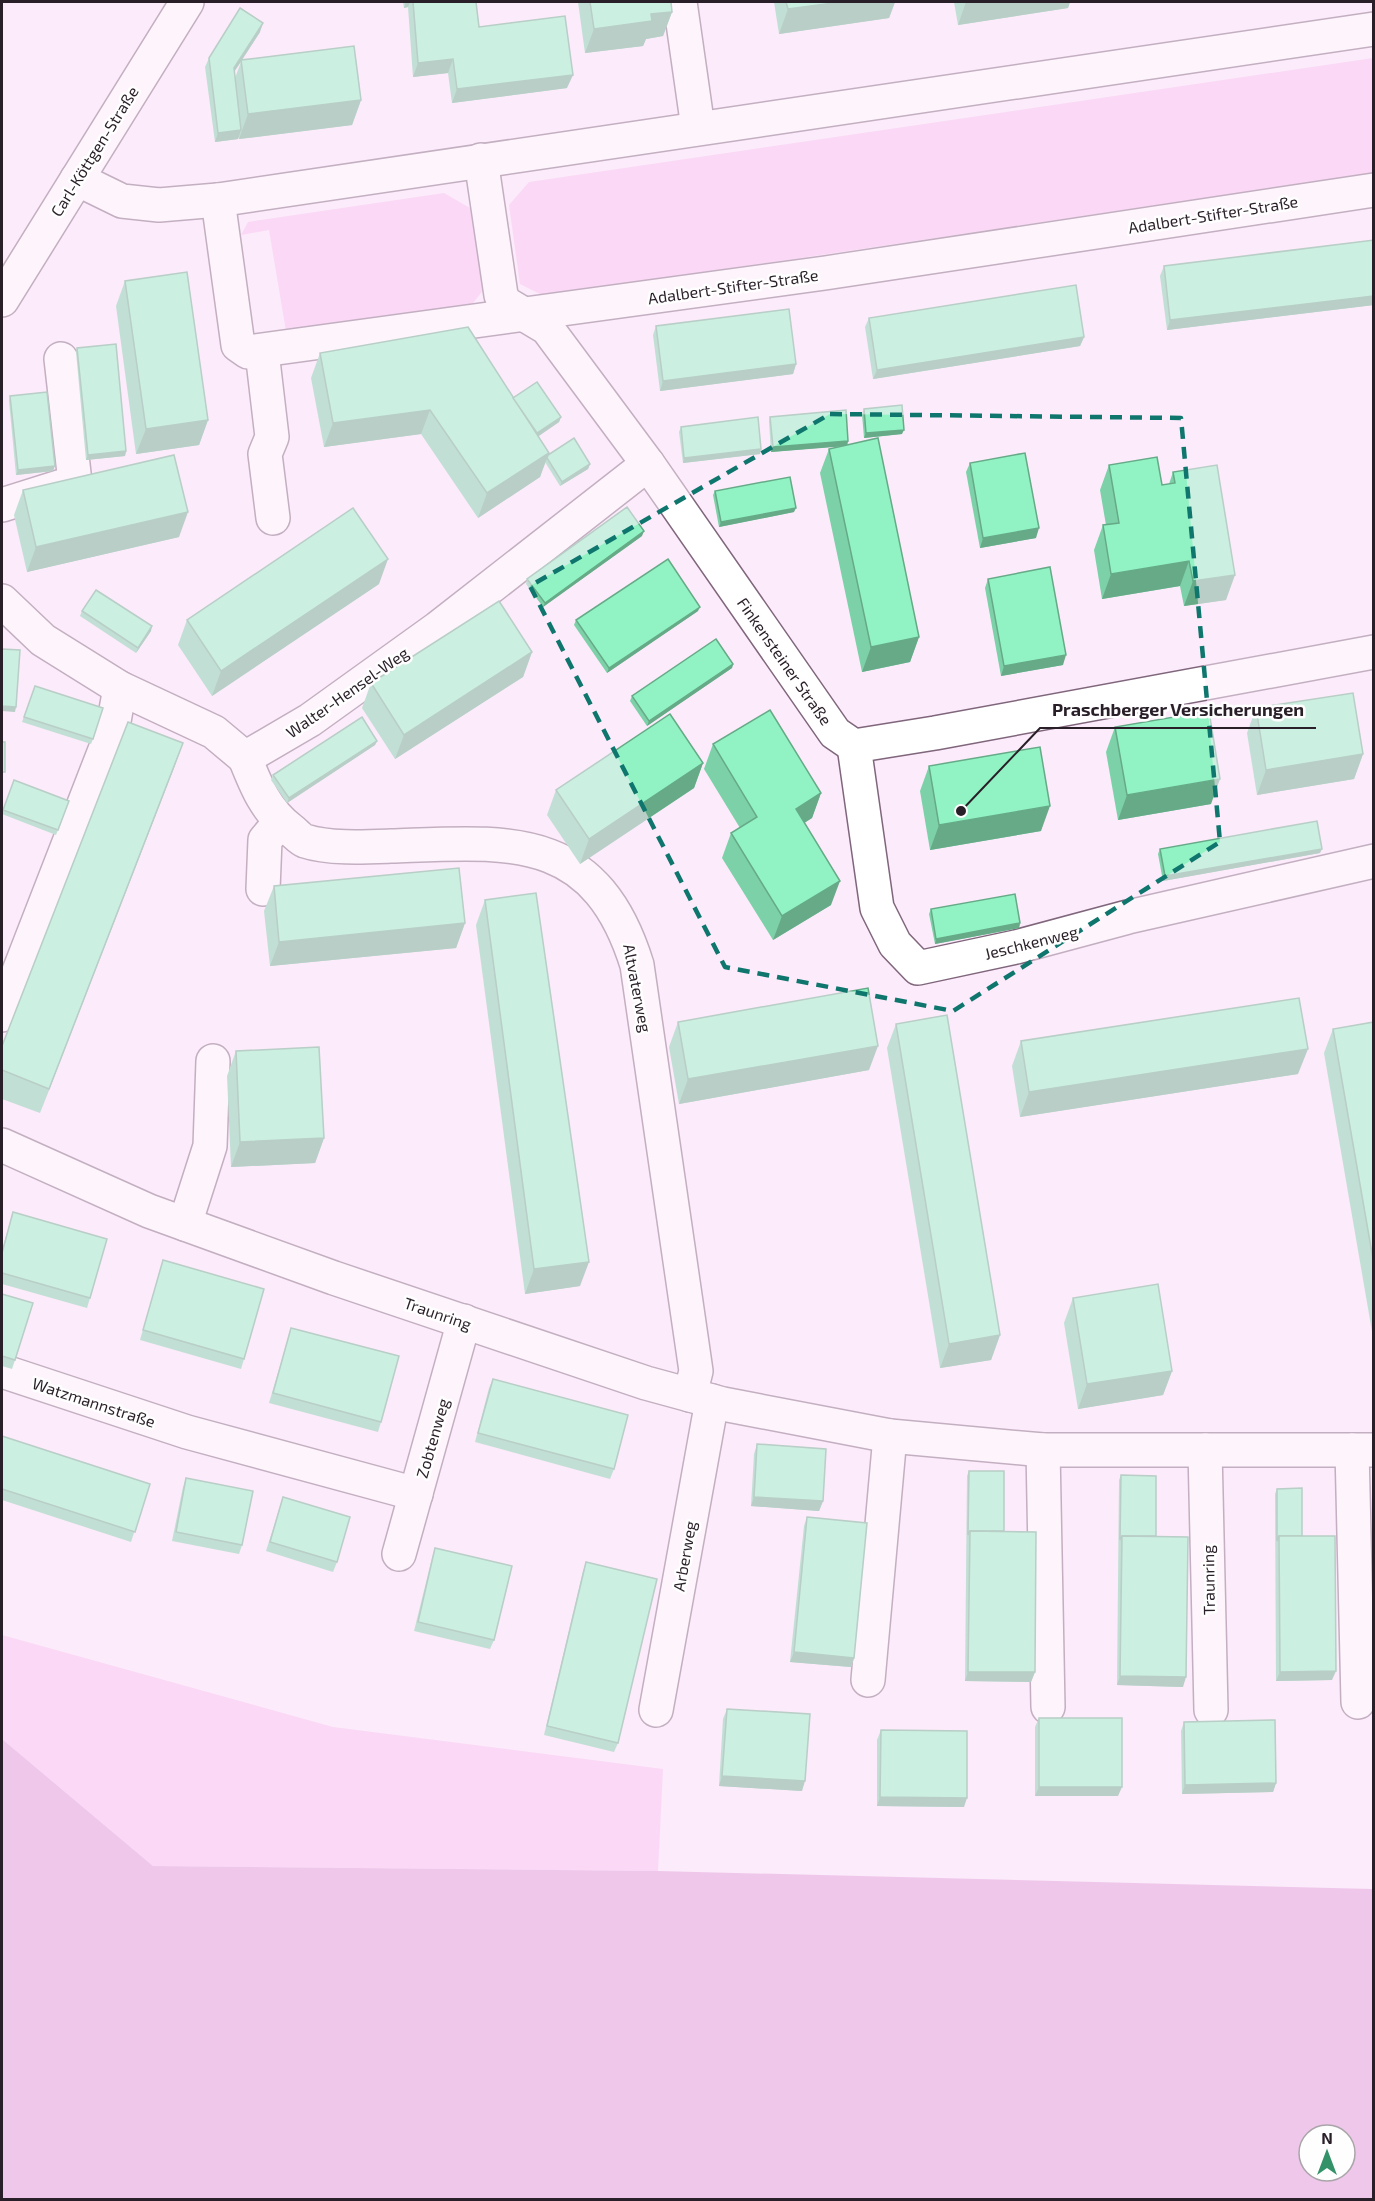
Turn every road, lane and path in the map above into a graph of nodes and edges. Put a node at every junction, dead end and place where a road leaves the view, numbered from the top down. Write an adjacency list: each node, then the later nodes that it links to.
1 (187, 2): 6 (street, Carl-Köttgen-Straße)
2 (680, 2): 4 (street)
3 (1374, 29): 4 (street)
4 (698, 128): 5 (street)
5 (481, 160): 8 (street); 10 (street, Finkensteiner Straße)
6 (76, 180): 8 (street); 9 (street, Carl-Köttgen-Straße)
7 (1374, 190): 10 (street, Adalbert-Stifter-Straße)
8 (218, 200): 11 (street)
9 (2, 300)
10 (527, 315): 11 (street, Adalbert-Stifter-Straße); 13 (street, Finkensteiner Straße)
11 (262, 352): 15 (street)
12 (61, 359): 14 (street)
13 (648, 464): 19 (street, Finkensteiner Straße); 20 (street, Walter-Hensel-Weg)
14 (2, 505)
15 (273, 518)
16 (2, 601): 18 (street)
17 (1374, 652): 19 (street)
18 (120, 688): 20 (street); 24 (street)
19 (854, 746): 22 (street, Jeschkenweg)
20 (245, 758): 21 (street, Altvaterweg)
21 (280, 822): 23 (street); 30 (street, Altvaterweg)
22 (1374, 861)
23 (262, 889)
24 (2, 1016)
25 (213, 1061): 27 (street)
26 (2, 1145): 27 (street, Traunring)
27 (186, 1224): 28 (street, Traunring)
28 (464, 1321): 30 (street, Traunring); 35 (street, Zobtenweg)
29 (2, 1371): 35 (street, Watzmannstraße)
30 (701, 1398): 31 (street, Traunring); 40 (street, Arberweg)
31 (890, 1436): 32 (street, Traunring); 37 (street)
32 (1043, 1450): 33 (street, Traunring); 39 (street)
33 (1205, 1450): 34 (street, Traunring); 41 (street, Traunring)
34 (1363, 1450): 38 (street, Traunring)
35 (416, 1494): 36 (street, Zobtenweg)
36 (399, 1554)
37 (868, 1680)
38 (1358, 1702)
39 (1048, 1707)
40 (656, 1710)
41 (1211, 1710)

